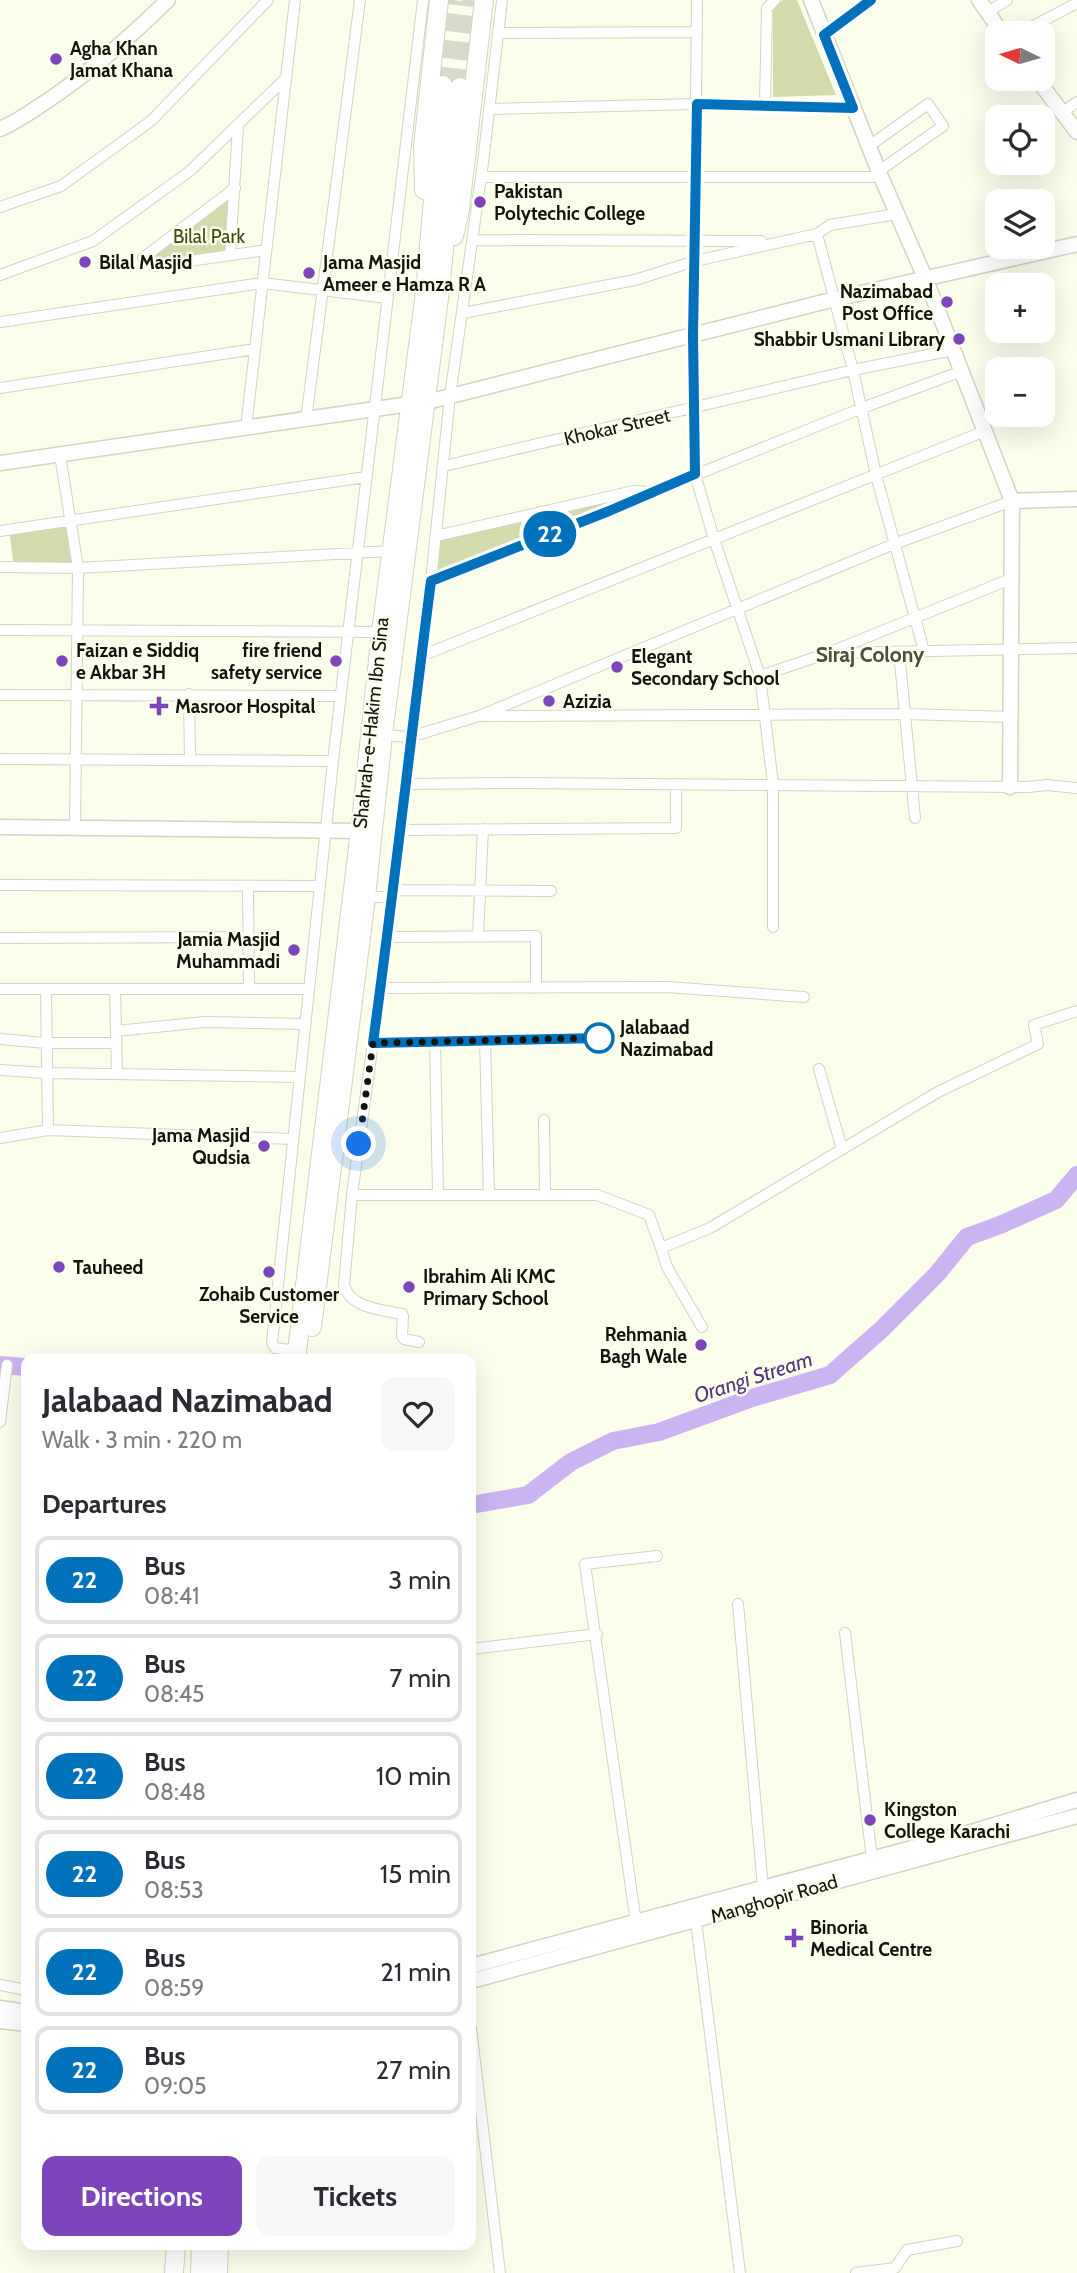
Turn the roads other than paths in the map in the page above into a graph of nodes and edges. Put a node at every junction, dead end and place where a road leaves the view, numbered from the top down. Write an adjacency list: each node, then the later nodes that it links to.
1 (168, 0): 31 (street)
2 (268, 0): 38 (street)
3 (295, 0): 21 (street)
4 (360, 0): 51 (street)
5 (423, 0): 53 (street)
6 (439, 0): 52 (highway)
7 (484, 0): 52 (highway)
8 (502, 0): 19 (street)
9 (697, 0): 18 (street)
10 (775, 0): 26 (street)
11 (871, 0): 20 (street)
12 (1007, 0): 15 (street)
13 (815, 2): 20 (street)
14 (1077, 4): 17 (street)
15 (983, 6): 16 (street)
16 (994, 21)
17 (1044, 21)
18 (697, 32): 19 (street); 25 (street)
19 (498, 33): 28 (street)
20 (824, 35): 27 (street)
21 (286, 78): 30 (street); 45 (street)
22 (451, 86): 52 (highway, Shahrah-e-Hakim Ibn Sina)
23 (1046, 91): 29 (street)
24 (1077, 102): 29 (street)
25 (697, 104): 26 (street); 28 (street); 36 (street)
26 (765, 105): 27 (street)
27 (853, 108): 33 (street)
28 (489, 109): 35 (street)
29 (1063, 112): 32 (street)
30 (238, 127): 37 (street); 48 (street)
31 (0, 129)
32 (1077, 132)
33 (869, 146): 34 (street); 34 (street)
34 (880, 174): 36 (street); 39 (street)
35 (481, 177): 36 (street); 41 (street)
36 (696, 177): 42 (street)
37 (235, 188): 46 (street); 46 (street)
38 (0, 207)
39 (897, 214): 40 (street); 49 (street)
40 (817, 234): 43 (street); 54 (street)
41 (473, 240): 42 (street); 55 (street)
42 (695, 240): 43 (street); 47 (street)
43 (779, 241): 47 (street)
44 (1077, 244): 49 (street)
45 (266, 250): 46 (street); 50 (street)
46 (230, 255)
47 (695, 261): 55 (street); 57 (street)
48 (0, 275)
49 (926, 280): 54 (street); 59 (street)
50 (262, 282): 51 (street); 56 (street); 58 (street)
51 (324, 290): 53 (street); 68 (street)
52 (433, 291): 64 (highway, Shahrah-e-Hakim Ibn Sina)
53 (388, 298): 67 (street)
54 (835, 299): 57 (street); 60 (street)
55 (463, 313): 63 (street)
56 (0, 322)
57 (693, 335): 63 (street); 66 (street)
58 (255, 349): 62 (street); 69 (street)
59 (953, 350): 60 (street, Khokar Street); 61 (street)
60 (853, 370): 65 (street); 66 (street, Khokar Street)
61 (962, 371): 65 (street); 70 (street)
62 (0, 388)
63 (450, 396): 64 (street); 73 (street)
64 (418, 403): 67 (street); 85 (highway, Shahrah-e-Hakim Ibn Sina); 112 (highway, Shahrah-e-Hakim Ibn Sina)
65 (862, 408): 74 (street); 75 (street)
66 (693, 409): 73 (street, Khokar Street); 74 (street)
67 (376, 410): 68 (street); 76 (street)
68 (306, 420): 69 (street)
69 (246, 428): 71 (street)
70 (985, 431): 75 (street); 79 (street)
71 (60, 455): 72 (street); 80 (street)
72 (0, 463)
73 (444, 466): 82 (street)
74 (695, 474): 77 (street); 83 (street)
75 (876, 475): 83 (street); 84 (street)
76 (366, 477): 80 (street); 86 (street)
77 (652, 493): 82 (street); 90 (street)
78 (1077, 499): 79 (street)
79 (1012, 500): 84 (street); 89 (street)
80 (69, 520): 81 (street); 88 (street)
81 (0, 531)
82 (436, 536): 90 (street)
83 (714, 539): 91 (street); 102 (street)
84 (894, 544): 91 (street); 92 (street)
85 (391, 551): 86 (street); 96 (highway, Shahrah-e-Hakim Ibn Sina)
86 (357, 555): 88 (street); 95 (street)
87 (0, 567): 88 (street)
88 (78, 568): 93 (street)
89 (1013, 578): 92 (street); 99 (street)
90 (431, 581): 102 (street)
91 (737, 609): 103 (street); 109 (street)
92 (915, 617): 98 (street); 101 (street)
93 (77, 629): 94 (street); 95 (street); 104 (street)
94 (0, 630)
95 (349, 632): 96 (street); 107 (street)
96 (381, 632): 130 (highway, Shahrah-e-Hakim Ibn Sina)
97 (1077, 648): 99 (street)
98 (924, 651): 99 (street); 100 (street)
99 (1010, 651): 111 (street)
100 (900, 652): 101 (street); 108 (street)
101 (828, 653): 103 (street)
102 (421, 656): 113 (street)
103 (760, 676): 110 (street)
104 (76, 694): 105 (street); 106 (street); 115 (street)
105 (189, 694): 107 (street); 116 (street)
106 (0, 695)
107 (341, 696): 117 (street)
108 (904, 715): 110 (street); 111 (street); 121 (street)
109 (479, 716): 110 (street); 113 (street)
110 (765, 716): 120 (street)
111 (1011, 717): 122 (street)
112 (383, 735): 113 (street); 137 (highway, Shahrah-e-Hakim Ibn Sina)
113 (410, 737): 118 (street)
114 (0, 759): 115 (street)
115 (76, 761): 116 (street); 126 (street)
116 (190, 761): 117 (street)
117 (333, 761): 128 (street)
118 (405, 784): 119 (street); 129 (street)
119 (676, 784): 120 (street); 127 (street)
120 (773, 784): 121 (street); 138 (street)
121 (911, 785): 122 (street); 124 (street)
122 (1010, 787): 123 (street)
123 (1077, 788)
124 (915, 818)
125 (0, 827): 126 (street)
126 (75, 828): 128 (street)
127 (483, 829): 129 (street); 134 (street)
128 (326, 830): 130 (street); 133 (street)
129 (399, 830): 136 (street)
130 (360, 831): 179 (highway, Shahrah-e-Hakim Ibn Sina)
131 (0, 885): 132 (street)
132 (248, 886): 133 (street); 140 (street)
133 (320, 886): 149 (street)
134 (480, 890): 135 (street); 136 (street); 139 (street)
135 (551, 891)
136 (394, 893): 137 (street); 141 (street)
137 (366, 897): 180 (highway, Shahrah-e-Hakim Ibn Sina)
138 (773, 927)
139 (478, 936): 141 (street); 144 (street)
140 (248, 937): 142 (street); 148 (street)
141 (388, 937): 143 (street)
142 (0, 938)
143 (381, 988): 144 (street); 160 (street)
144 (536, 988): 150 (street)
145 (0, 989): 146 (street)
146 (46, 989): 147 (street); 158 (street)
147 (115, 989): 148 (street); 153 (street)
148 (249, 989): 149 (street)
149 (309, 989): 152 (street)
150 (804, 997)
151 (1077, 1011): 170 (street)
152 (305, 1024): 153 (street); 165 (street)
153 (116, 1031): 159 (street)
154 (600, 1038): 156 (street)
155 (0, 1039): 158 (street)
156 (485, 1040): 157 (street); 173 (street)
157 (435, 1041): 160 (street); 172 (street)
158 (46, 1043): 159 (street); 163 (street)
159 (116, 1043): 164 (street)
160 (373, 1043): 171 (street)
161 (819, 1069): 170 (street)
162 (0, 1070): 163 (street)
163 (46, 1073): 164 (street); 167 (street)
164 (117, 1074): 165 (street)
165 (299, 1077): 169 (street)
166 (544, 1120): 174 (street)
167 (48, 1130): 168 (street); 169 (street)
168 (0, 1138)
169 (292, 1139): 178 (street)
170 (842, 1149): 175 (street)
171 (352, 1195): 172 (street); 177 (street)
172 (438, 1195): 173 (street)
173 (489, 1195): 174 (street)
174 (545, 1195): 175 (street)
175 (661, 1248): 176 (street)
176 (702, 1327)
177 (419, 1342)
178 (289, 1354)
179 (299, 1354)
180 (300, 1354)
181 (7, 1365): 182 (street)
182 (0, 1422)
183 (657, 1556): 186 (street)
184 (738, 1604): 191 (street)
185 (845, 1633): 190 (street)
186 (597, 1634): 187 (street); 193 (street)
187 (476, 1648)
188 (1077, 1801): 190 (street)
189 (1077, 1816): 192 (street, Manghopir Road)
190 (872, 1859): 191 (street)
191 (763, 1888): 193 (street)
192 (696, 1921): 195 (street, Manghopir Road); 213 (street)
193 (636, 1923): 194 (street)
194 (476, 1965)
195 (476, 1980)
196 (0, 1985): 197 (street)
197 (21, 1989)
198 (0, 2008): 199 (street)
199 (21, 2010)
200 (0, 2021): 201 (street)
201 (21, 2023)
202 (476, 2070): 212 (street)
203 (957, 2241): 214 (street)
204 (176, 2250): 208 (highway)
205 (187, 2250): 209 (highway)
206 (201, 2250): 210 (highway)
207 (219, 2250): 211 (highway)
208 (174, 2273)
209 (186, 2273)
210 (200, 2273)
211 (218, 2273)
212 (500, 2273)
213 (740, 2273)
214 (856, 2273)

